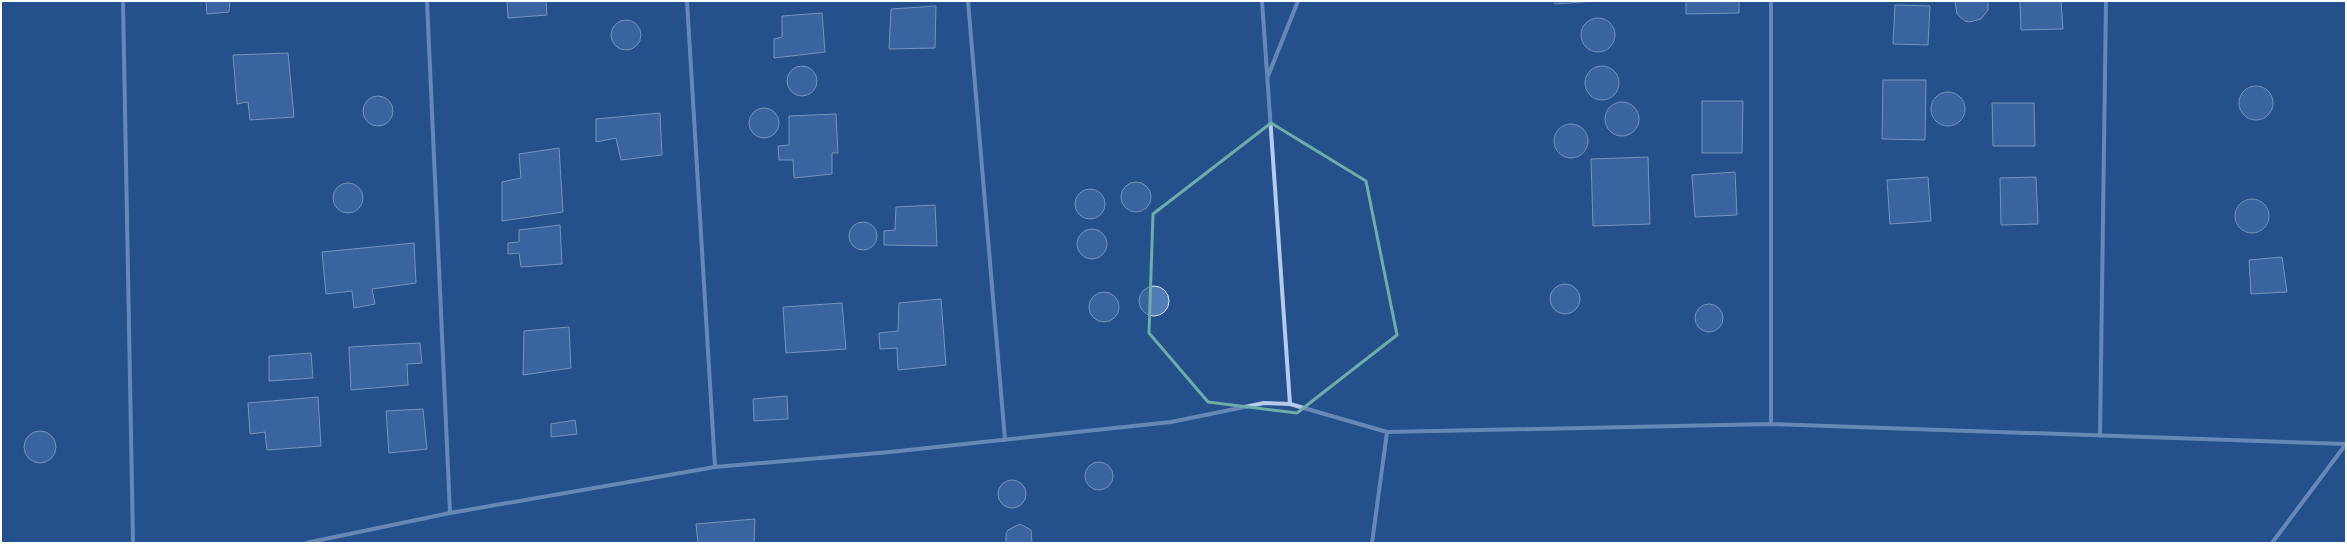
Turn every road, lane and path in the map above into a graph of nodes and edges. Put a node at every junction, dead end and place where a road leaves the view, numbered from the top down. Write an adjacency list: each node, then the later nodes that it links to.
1 (123, 1): 18 (street)
2 (427, 1): 17 (street)
3 (688, 1): 16 (street)
4 (968, 1): 14 (street)
5 (1262, 1): 9 (street)
6 (1298, 1): 9 (street)
7 (1771, 1): 11 (street)
8 (2106, 1): 13 (street)
9 (1267, 78): 10 (street)
10 (1290, 404): 12 (street); 14 (street)
11 (1771, 424): 12 (street); 13 (street)
12 (1387, 432): 20 (street)
13 (2100, 436): 15 (street)
14 (1005, 440): 16 (street)
15 (2346, 444): 21 (street)
16 (715, 467): 17 (street)
17 (450, 513): 19 (street)
18 (134, 543)
19 (306, 543)
20 (1372, 543)
21 (2272, 543)

